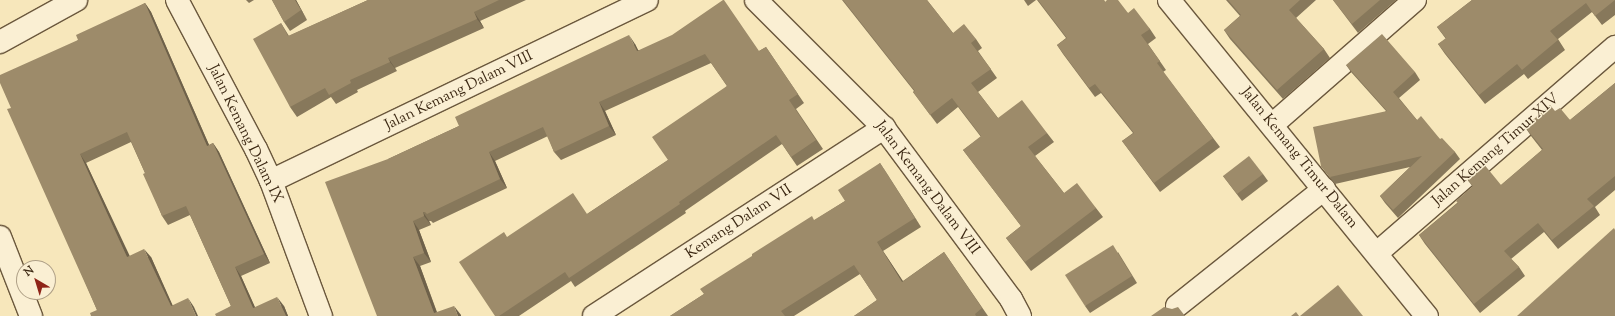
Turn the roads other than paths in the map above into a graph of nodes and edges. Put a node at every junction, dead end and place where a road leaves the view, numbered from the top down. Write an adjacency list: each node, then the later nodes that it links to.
1 (76, 0): 7 (street)
2 (177, 0): 11 (street, Jalan Kemang Dalam IX)
3 (647, 0): 11 (street, Jalan Kemang Dalam VIII)
4 (756, 0): 10 (street, Jalan Kemang Dalam VIII)
5 (1169, 0): 9 (street, Jalan Kemang Timur Dalam)
6 (1415, 0): 9 (street)
7 (0, 42)
8 (1615, 47): 14 (street, Jalan Kemang Timur XIV)
9 (1272, 124): 12 (street, Jalan Kemang Timur Dalam)
10 (884, 128): 18 (street, Kemang Dalam VII); 19 (street, Jalan Kemang Dalam VIII)
11 (271, 181): 17 (street, Jalan Kemang Dalam IX)
12 (1324, 190): 14 (street, Jalan Kemang Timur Dalam); 15 (street)
13 (0, 237): 16 (street)
14 (1377, 253): 20 (street, Jalan Kemang Timur Dalam)
15 (1176, 306)
16 (31, 316)
17 (321, 316)
18 (594, 316)
19 (1020, 316)
20 (1427, 316)

